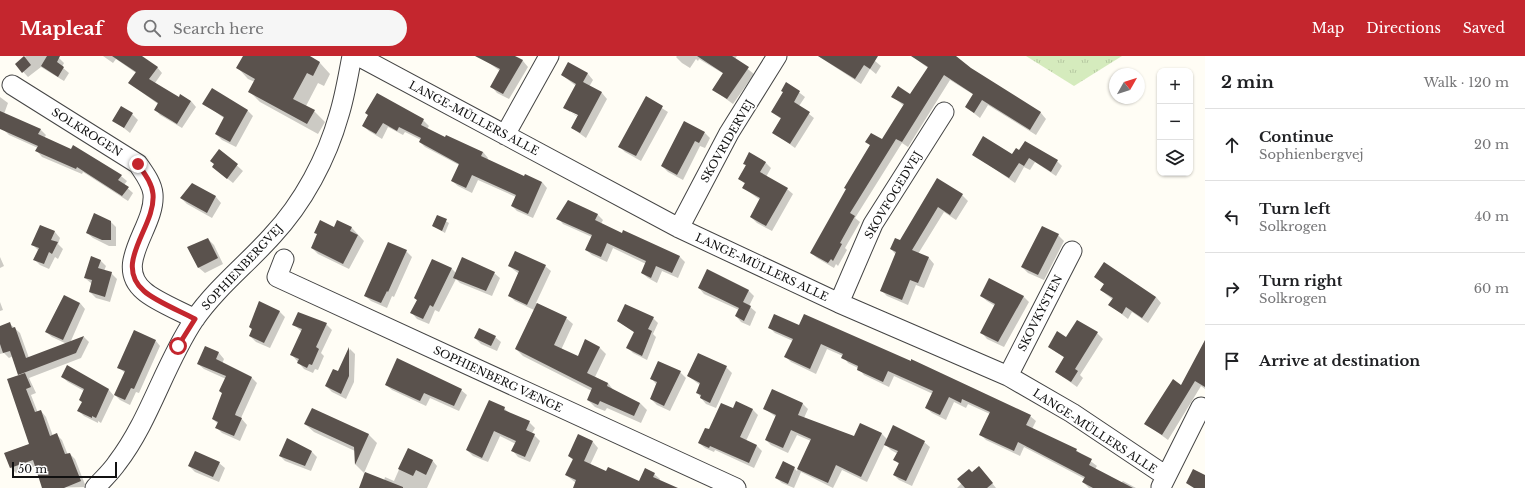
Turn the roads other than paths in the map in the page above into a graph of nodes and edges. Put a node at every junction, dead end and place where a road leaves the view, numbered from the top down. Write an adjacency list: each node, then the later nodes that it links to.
1 (352, 56): 12 (street, SOPHIENBERGVEJ)
2 (358, 56): 7 (street, LANGE-MÜLLERS ALLE)
3 (549, 56): 7 (street)
4 (777, 56): 8 (street, SKOVRIDERVEJ)
5 (12, 85): 12 (street, SOLKROGEN)
6 (944, 112): 11 (street, SKOVFOGEDVEJ)
7 (505, 135): 8 (street, LANGE-MÜLLERS ALLE)
8 (679, 228): 11 (street, LANGE-MÜLLERS ALLE)
9 (1072, 251): 13 (street, SKOVKYSTEN)
10 (284, 259): 17 (street, SOPHIENBERG VÆNGE)
11 (839, 302): 13 (street, LANGE-MÜLLERS ALLE)
12 (195, 319): 16 (street, SOPHIENBERGVEJ)
13 (1008, 376): 15 (street, LANGE-MÜLLERS ALLE)
14 (1201, 407): 15 (street, LANGE-MÜLLERS ALLE)
15 (1163, 482)
16 (95, 488)
17 (736, 488)

